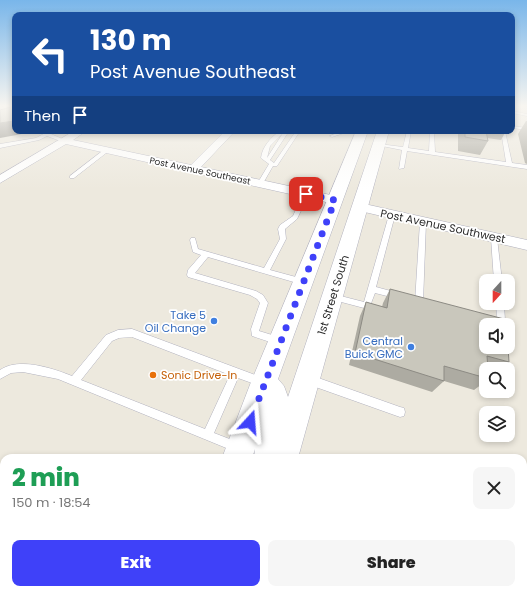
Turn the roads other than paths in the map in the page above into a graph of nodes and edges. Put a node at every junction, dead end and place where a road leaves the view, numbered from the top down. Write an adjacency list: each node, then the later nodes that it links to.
1 (47, 134): 15 (lane); 16 (lane)
2 (76, 134): 15 (street)
3 (227, 134): 24 (street)
4 (279, 134): 20 (lane)
5 (286, 134): 20 (lane)
6 (291, 134): 20 (lane)
7 (296, 134): 20 (lane)
8 (338, 134): 13 (lane)
9 (361, 134): 29 (main road)
10 (408, 134): 17 (lane)
11 (432, 134): 19 (lane)
12 (504, 134): 21 (lane)
13 (332, 136)
14 (381, 138): 17 (lane); 30 (main road, 1st Street South)
15 (65, 141): 18 (street, Post Avenue Southeast); 26 (street)
16 (0, 146)
17 (405, 149): 19 (lane); 23 (lane)
18 (108, 150): 24 (street, Post Avenue Southeast); 25 (lane)
19 (432, 153): 21 (lane)
20 (271, 164): 27 (lane)
21 (509, 164): 22 (lane)
22 (527, 167)
23 (401, 168)
24 (193, 169): 27 (street, Post Avenue Southeast)
25 (72, 177)
26 (0, 180)
27 (260, 184): 28 (street, Post Avenue Southeast)
28 (306, 194): 29 (street, Post Avenue Southeast); 37 (lane)
29 (335, 200): 39 (main road)
30 (360, 207): 31 (street, Post Avenue Southwest); 41 (main road, 1st Street South)
31 (392, 216): 32 (street, Post Avenue Southwest); 40 (lane)
32 (423, 222): 33 (street, Post Avenue Southwest); 40 (lane)
33 (494, 238): 35 (street, Post Avenue Southwest); 38 (lane)
34 (193, 240): 36 (lane)
35 (527, 245)
36 (206, 254): 37 (lane); 42 (lane)
37 (266, 271): 39 (lane)
38 (497, 274)
39 (304, 282): 42 (main road)
40 (372, 288): 41 (lane)
41 (333, 297): 45 (main road, 1st Street South)
42 (280, 341): 47 (main road)
43 (236, 373): 46 (lane); 47 (lane); 49 (lane)
44 (0, 375): 46 (lane)
45 (307, 380): 48 (lane); 52 (main road, 1st Street South)
46 (74, 381): 49 (lane)
47 (264, 382): 50 (main road); 51 (main road)
48 (400, 412)
49 (208, 435): 50 (lane)
50 (239, 453)
51 (270, 454)
52 (284, 454)

